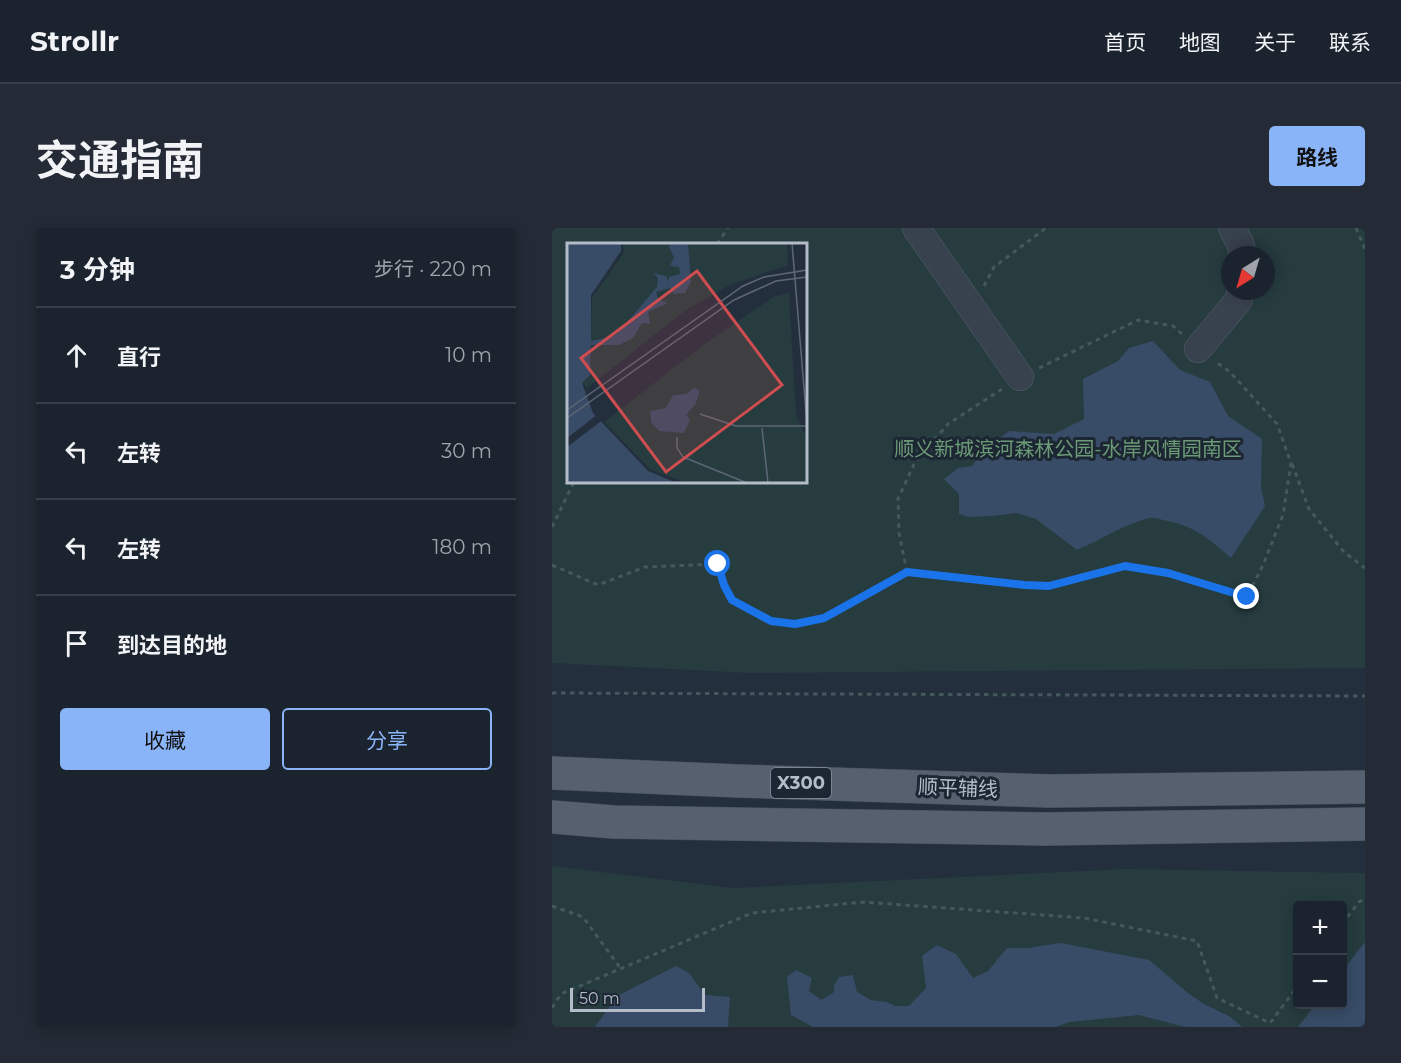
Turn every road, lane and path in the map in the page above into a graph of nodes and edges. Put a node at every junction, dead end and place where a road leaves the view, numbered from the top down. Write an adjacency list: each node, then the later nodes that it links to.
1 (728, 228): 6 (path)
2 (916, 228): 10 (lane)
3 (1046, 228): 10 (path)
4 (1232, 228): 7 (lane)
5 (1356, 228): 8 (path)
6 (718, 243)
7 (1241, 246)
8 (1365, 249)
9 (1238, 300): 11 (lane)
10 (978, 317): 12 (lane)
11 (1198, 349): 12 (path); 13 (path)
12 (1020, 377): 18 (path)
13 (1291, 463): 17 (path); 18 (path)
14 (574, 483): 15 (path)
15 (552, 527)
16 (552, 565): 18 (path)
17 (1365, 567)
18 (907, 572)
19 (552, 693): 20 (path)
20 (1365, 696)
21 (552, 773): 22 (main road, 顺平辅线 / X300, bridge)
22 (1365, 787)
23 (552, 817): 24 (main road, 顺平辅线 / X300, bridge)
24 (1365, 824)
25 (1365, 898): 27 (path)
26 (552, 906): 28 (path)
27 (1347, 918)
28 (621, 969): 30 (path); 31 (path)
29 (1293, 993): 31 (path)
30 (552, 1008)
31 (1270, 1023): 32 (path)
32 (1267, 1027)

